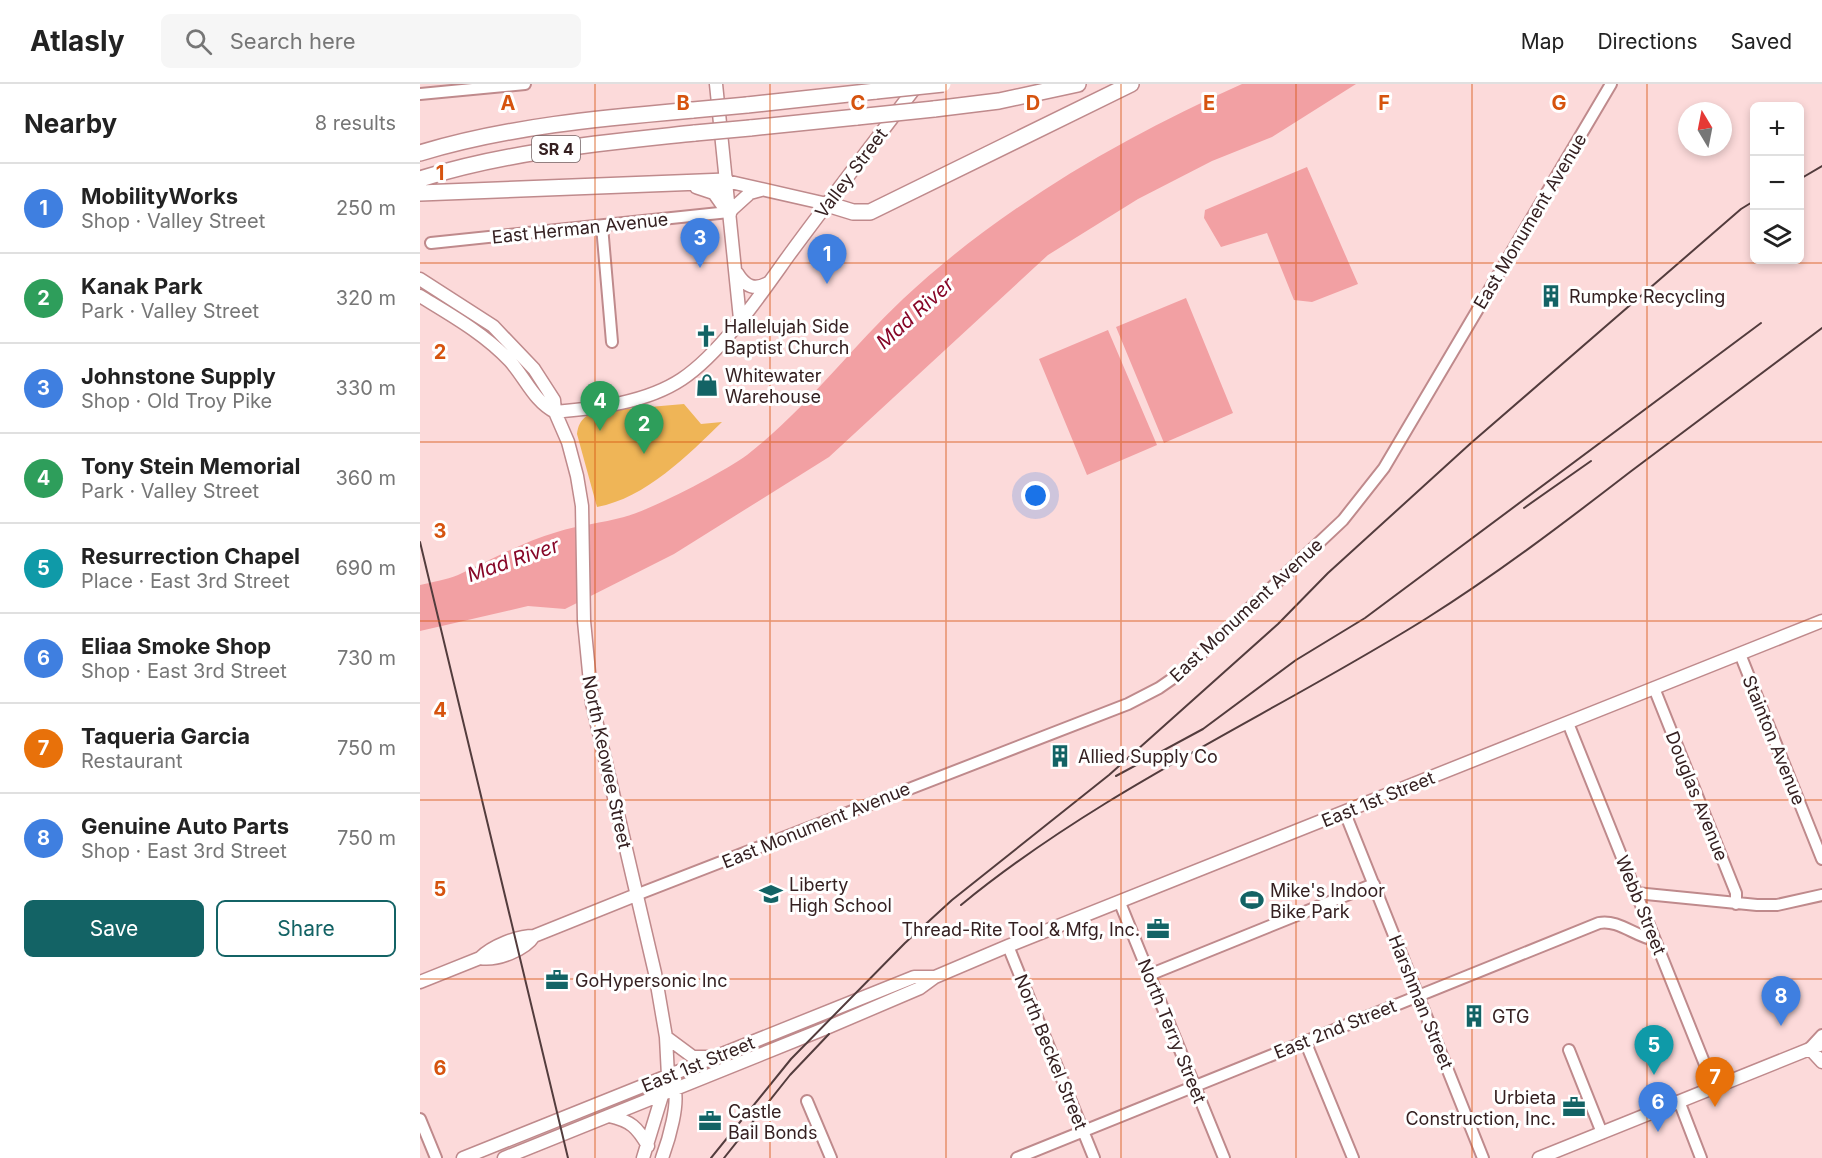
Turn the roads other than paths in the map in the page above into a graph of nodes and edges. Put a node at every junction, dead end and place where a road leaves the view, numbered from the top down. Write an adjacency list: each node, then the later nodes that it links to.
1 (525, 84): 8 (street)
2 (716, 84): 12 (main road)
3 (918, 84): 16 (main road, Valley Street)
4 (943, 84): 10 (highway, SR 4, bridge)
5 (1078, 84): 11 (highway, SR 4, bridge)
6 (1131, 84): 16 (highway)
7 (1611, 84): 35 (street, East Monument Avenue)
8 (473, 86): 9 (street)
9 (420, 94)
10 (420, 153)
11 (420, 179)
12 (726, 181): 13 (highway); 14 (main road); 17 (main road)
13 (686, 183): 15 (highway); 17 (highway)
14 (762, 189): 16 (main road); 17 (main road)
15 (420, 193)
16 (827, 204): 22 (main road, Valley Street)
17 (729, 212): 18 (street, East Herman Avenue); 20 (main road)
18 (602, 226): 19 (street, East Herman Avenue); 25 (street)
19 (431, 243)
20 (737, 273): 22 (main road); 24 (main road)
21 (420, 279): 26 (main road, North Keowee Street)
22 (769, 282): 24 (main road, Valley Street)
23 (420, 296): 26 (main road, North Keowee Street)
24 (740, 319): 26 (main road, Valley Street)
25 (612, 342)
26 (555, 412): 35 (main road, North Keowee Street)
27 (1822, 621): 28 (main road, East 1st Street)
28 (1740, 654): 29 (main road, East 1st Street); 32 (street, Stainton Avenue)
29 (1654, 688): 30 (main road, East 1st Street); 38 (street, Douglas Avenue)
30 (1568, 723): 31 (main road, East 1st Street); 34 (street, Webb Street)
31 (1345, 813): 33 (street, Harshman Street); 37 (main road, East 1st Street)
32 (1822, 859)
33 (1374, 884): 41 (street); 44 (street, Harshman Street)
34 (1636, 893): 38 (street); 39 (street, Webb Street)
35 (636, 895): 43 (main road, East Monument Avenue); 46 (main road, North Keowee Street)
36 (1822, 895): 38 (street)
37 (1120, 903): 40 (main road, East 1st Street); 41 (street, North Terry Street)
38 (1736, 904)
39 (1655, 940): 44 (street, East 2nd Street); 55 (street, Webb Street)
40 (1008, 946): 42 (main road, East 1st Street); 62 (street, North Beckel Street)
41 (1149, 975): 54 (street, North Terry Street)
42 (934, 977): 51 (main road, East 1st Street); 56 (main road, East 1st Street)
43 (420, 982)
44 (1419, 996): 47 (street, East 2nd Street); 74 (street, Harshman Street)
45 (1822, 1035): 49 (street)
46 (666, 1037): 51 (main road); 53 (main road, North Keowee Street)
47 (1305, 1041): 54 (street, East 2nd Street); 73 (street)
48 (1822, 1044): 49 (main road)
49 (1809, 1049): 52 (main road); 55 (main road)
50 (1569, 1050): 63 (street)
51 (715, 1057): 53 (main road, East 1st Street)
52 (1822, 1062)
53 (668, 1076): 56 (main road, North Keowee Street); 57 (main road, North Keowee Street); 66 (main road, East 1st Street)
54 (1195, 1086): 62 (street, East 2nd Street); 72 (street, North Terry Street)
55 (1714, 1087): 59 (main road)
56 (675, 1090): 57 (main road, East 1st Street); 68 (main road)
57 (660, 1096): 60 (main road, East 1st Street); 64 (main road, North Keowee Street)
58 (807, 1101): 69 (street)
59 (1679, 1101): 63 (main road); 76 (street)
60 (609, 1116): 64 (main road); 67 (main road, East 1st Street)
61 (420, 1119): 65 (street)
62 (1083, 1131): 70 (street, East 2nd Street); 71 (street, North Beckel Street)
63 (1602, 1133): 75 (main road)
64 (645, 1152)
65 (436, 1158)
66 (463, 1158)
67 (504, 1158)
68 (662, 1158)
69 (831, 1158)
70 (1017, 1158)
71 (1094, 1158)
72 (1224, 1158)
73 (1353, 1158)
74 (1483, 1158)
75 (1539, 1158)
76 (1701, 1158)

